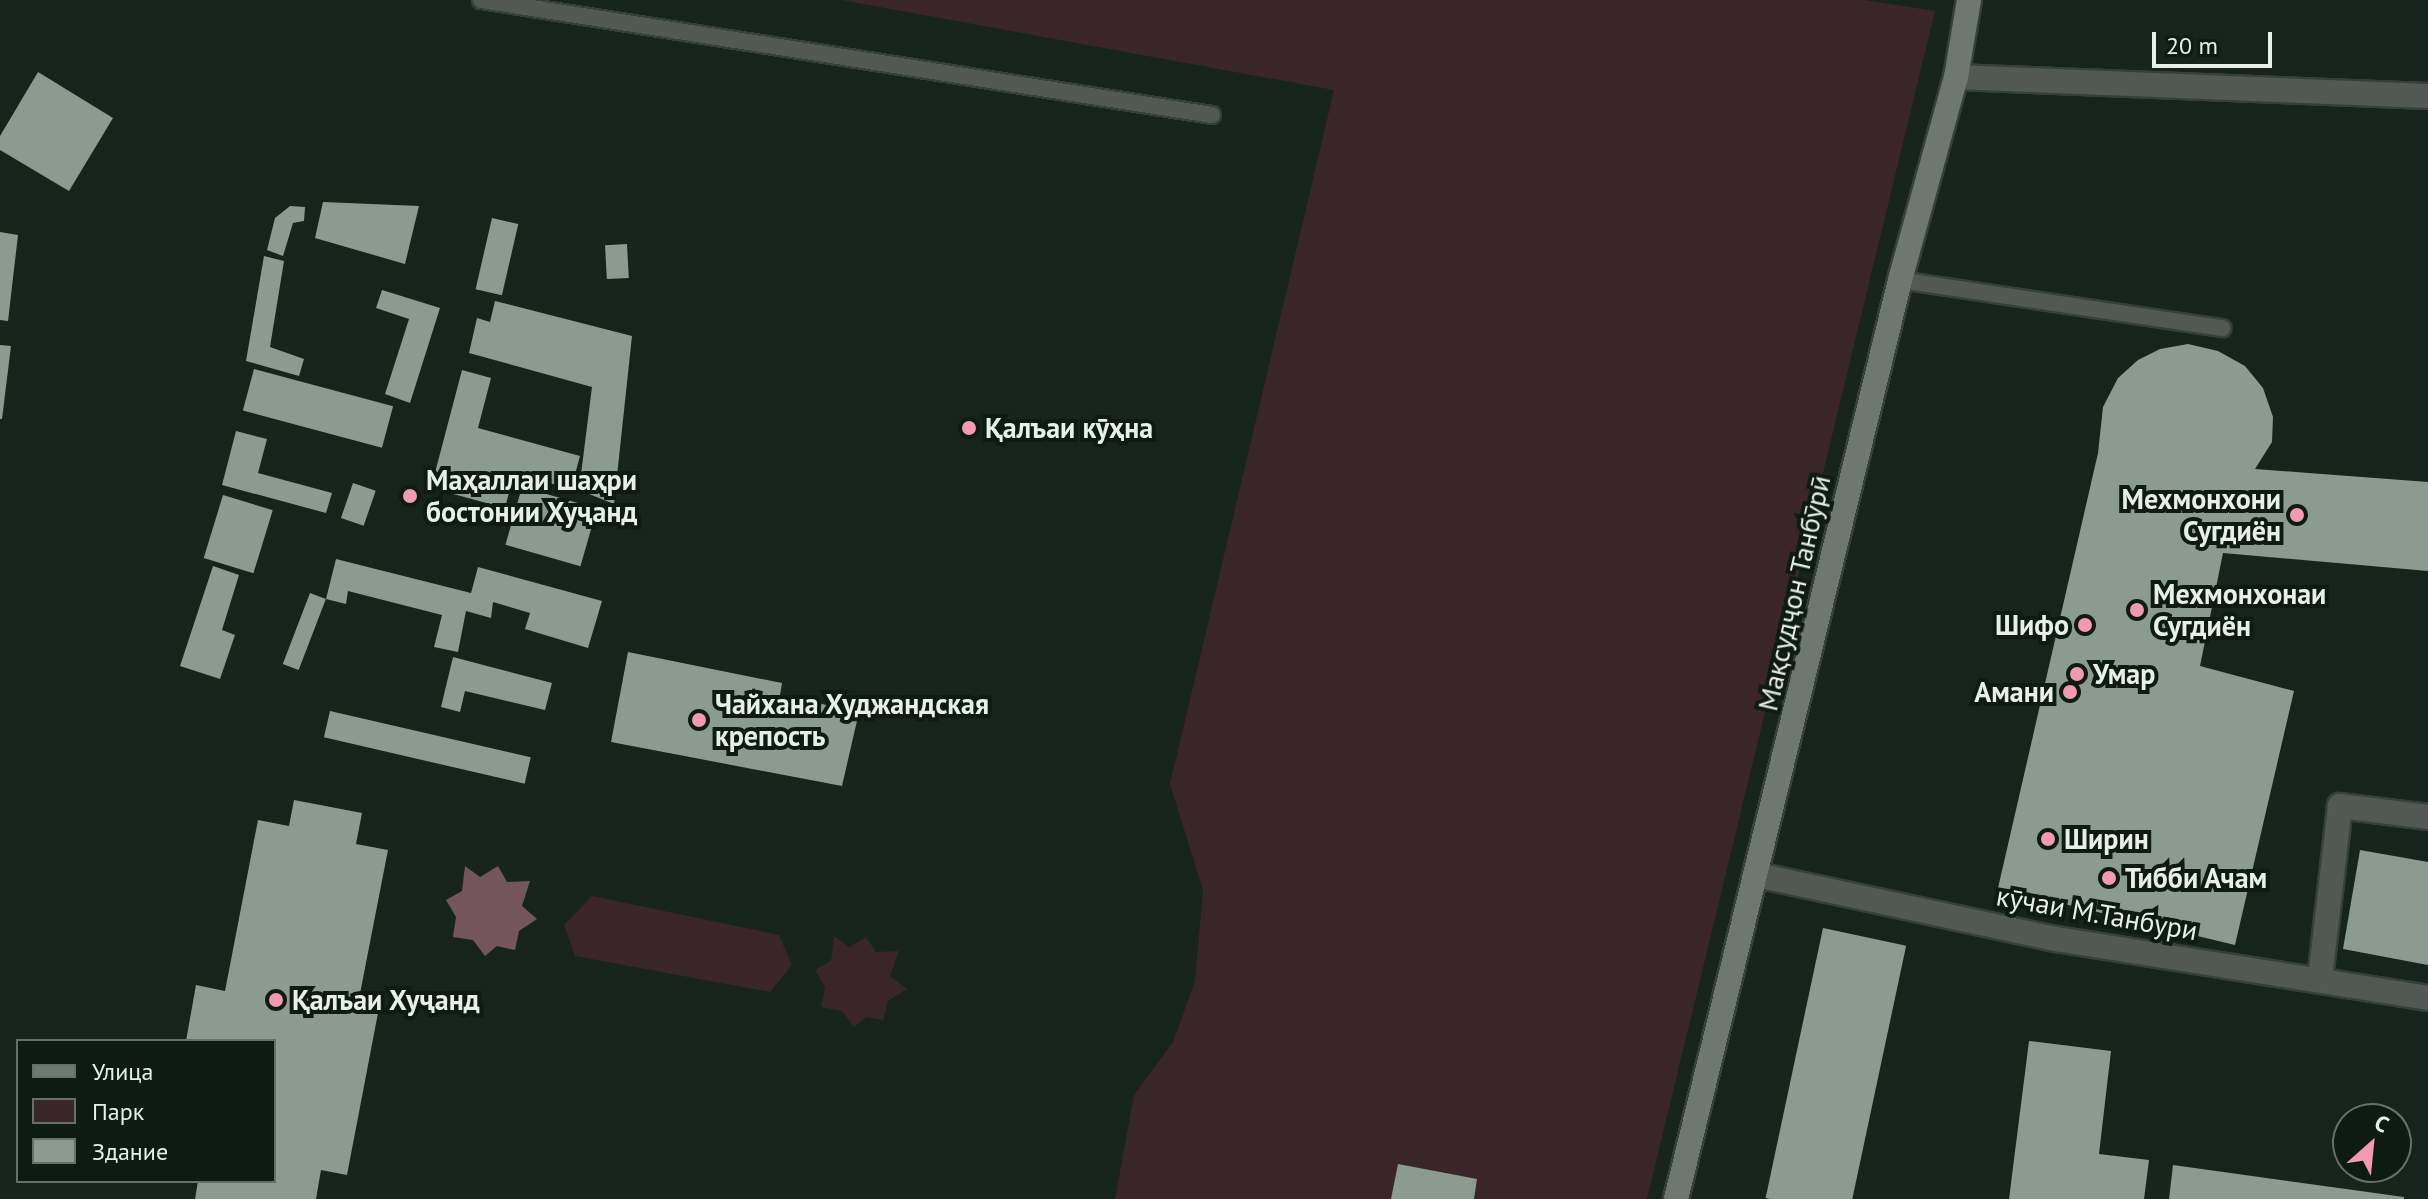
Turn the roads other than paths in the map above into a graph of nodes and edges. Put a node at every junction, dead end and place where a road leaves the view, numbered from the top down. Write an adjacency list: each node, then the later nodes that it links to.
1 (481, 0): 5 (lane)
2 (1969, 0): 3 (main road, Мақсудҷон Танбӯрӣ)
3 (1956, 77): 4 (street); 6 (main road, Мақсудҷон Танбӯрӣ)
4 (2428, 96)
5 (1212, 115)
6 (1900, 280): 7 (lane); 9 (main road, Мақсудҷон Танбӯрӣ)
7 (2222, 328)
8 (2428, 817): 10 (street)
9 (1757, 875): 10 (street, кӯчаи М.Танбури); 12 (main road, Мақсудҷон Танбӯрӣ)
10 (2320, 979): 11 (street, кӯчаи М.Танбури)
11 (2428, 998)
12 (1676, 1199)

